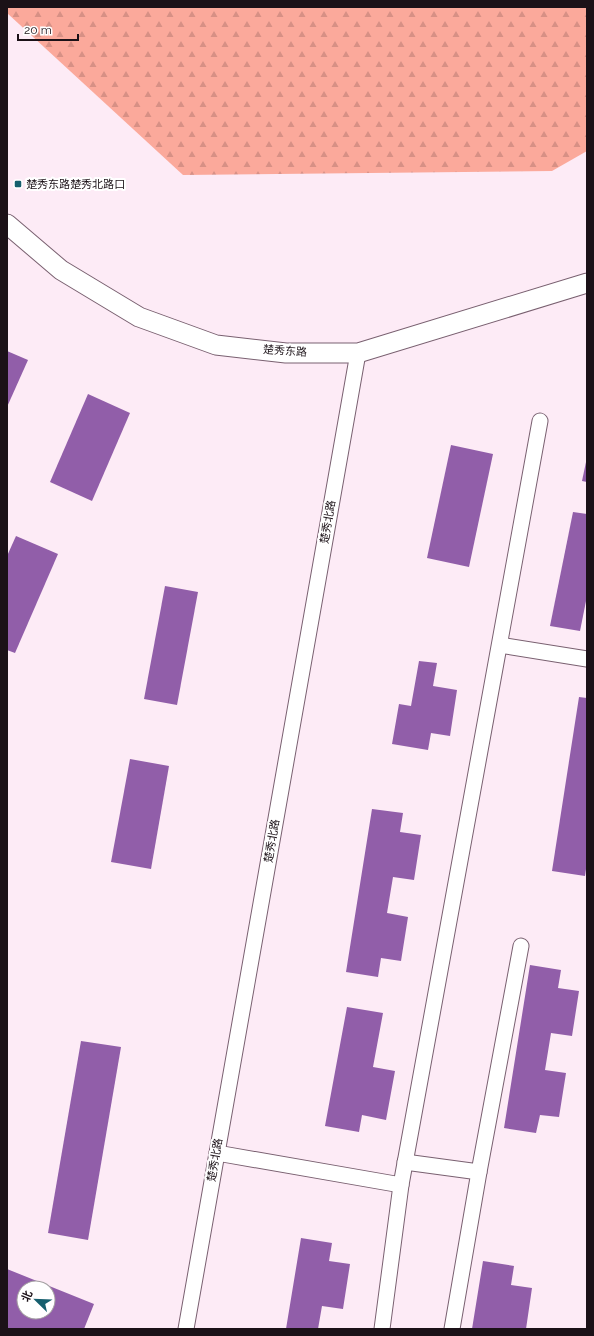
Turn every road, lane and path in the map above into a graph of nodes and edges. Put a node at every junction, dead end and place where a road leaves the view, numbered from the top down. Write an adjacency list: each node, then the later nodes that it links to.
1 (7, 224): 3 (street, 楚秀东路)
2 (587, 283): 3 (street, 楚秀东路)
3 (358, 353): 8 (street, 楚秀北路)
4 (540, 421): 5 (street)
5 (500, 645): 6 (street); 9 (street)
6 (587, 659)
7 (521, 946): 10 (street)
8 (217, 1153): 11 (street); 12 (street, 楚秀北路)
9 (406, 1162): 10 (street); 11 (street)
10 (479, 1172): 14 (street)
11 (401, 1185): 13 (street)
12 (186, 1329)
13 (382, 1329)
14 (452, 1329)

